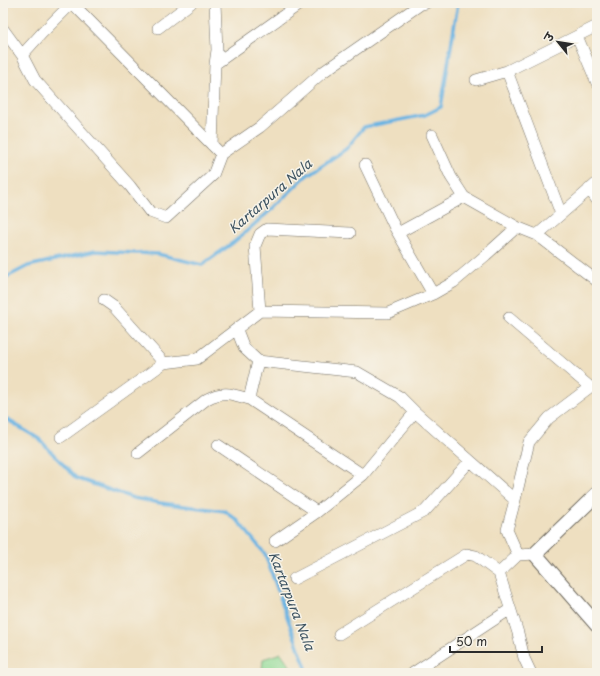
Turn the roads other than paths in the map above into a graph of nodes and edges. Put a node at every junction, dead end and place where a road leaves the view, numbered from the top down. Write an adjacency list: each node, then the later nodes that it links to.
1 (72, 3): 10 (street); 16 (street)
2 (191, 3): 7 (street)
3 (215, 3): 11 (street)
4 (301, 3): 11 (street)
5 (423, 3): 17 (street)
6 (597, 26): 9 (street)
7 (158, 28)
8 (3, 29): 10 (street)
9 (577, 36): 12 (street); 14 (street)
10 (22, 55): 17 (street)
11 (215, 64): 16 (street)
12 (508, 71): 13 (street); 22 (street)
13 (476, 80)
14 (597, 84)
15 (432, 135): 20 (street)
16 (212, 144): 17 (street)
17 (221, 154)
18 (365, 166): 25 (street)
19 (593, 186): 21 (street); 22 (street)
20 (464, 197): 23 (street); 25 (street)
21 (597, 200)
22 (561, 214): 26 (street)
23 (517, 227): 26 (street); 28 (street)
24 (350, 233): 30 (street)
25 (398, 233): 28 (street)
26 (537, 235): 27 (street)
27 (597, 281)
28 (433, 294): 30 (street)
29 (104, 300): 34 (street)
30 (260, 311): 32 (street)
31 (509, 318): 35 (street)
32 (237, 330): 33 (street); 34 (street)
33 (258, 361): 36 (street); 37 (street)
34 (164, 363): 38 (street)
35 (594, 384): 44 (street)
36 (249, 399): 40 (street); 42 (street)
37 (415, 412): 41 (street); 42 (street)
38 (61, 436)
39 (218, 445): 45 (street)
40 (138, 453)
41 (470, 461): 44 (street); 50 (street)
42 (363, 475): 45 (street)
43 (597, 494): 48 (street)
44 (515, 500): 47 (street)
45 (317, 512): 46 (street)
46 (275, 541)
47 (518, 554): 48 (street); 49 (street)
48 (534, 554): 52 (street)
49 (499, 574): 51 (street); 53 (street)
50 (294, 579)
51 (509, 610): 54 (street); 55 (street)
52 (597, 624)
53 (339, 634)
54 (413, 673)
55 (531, 673)

